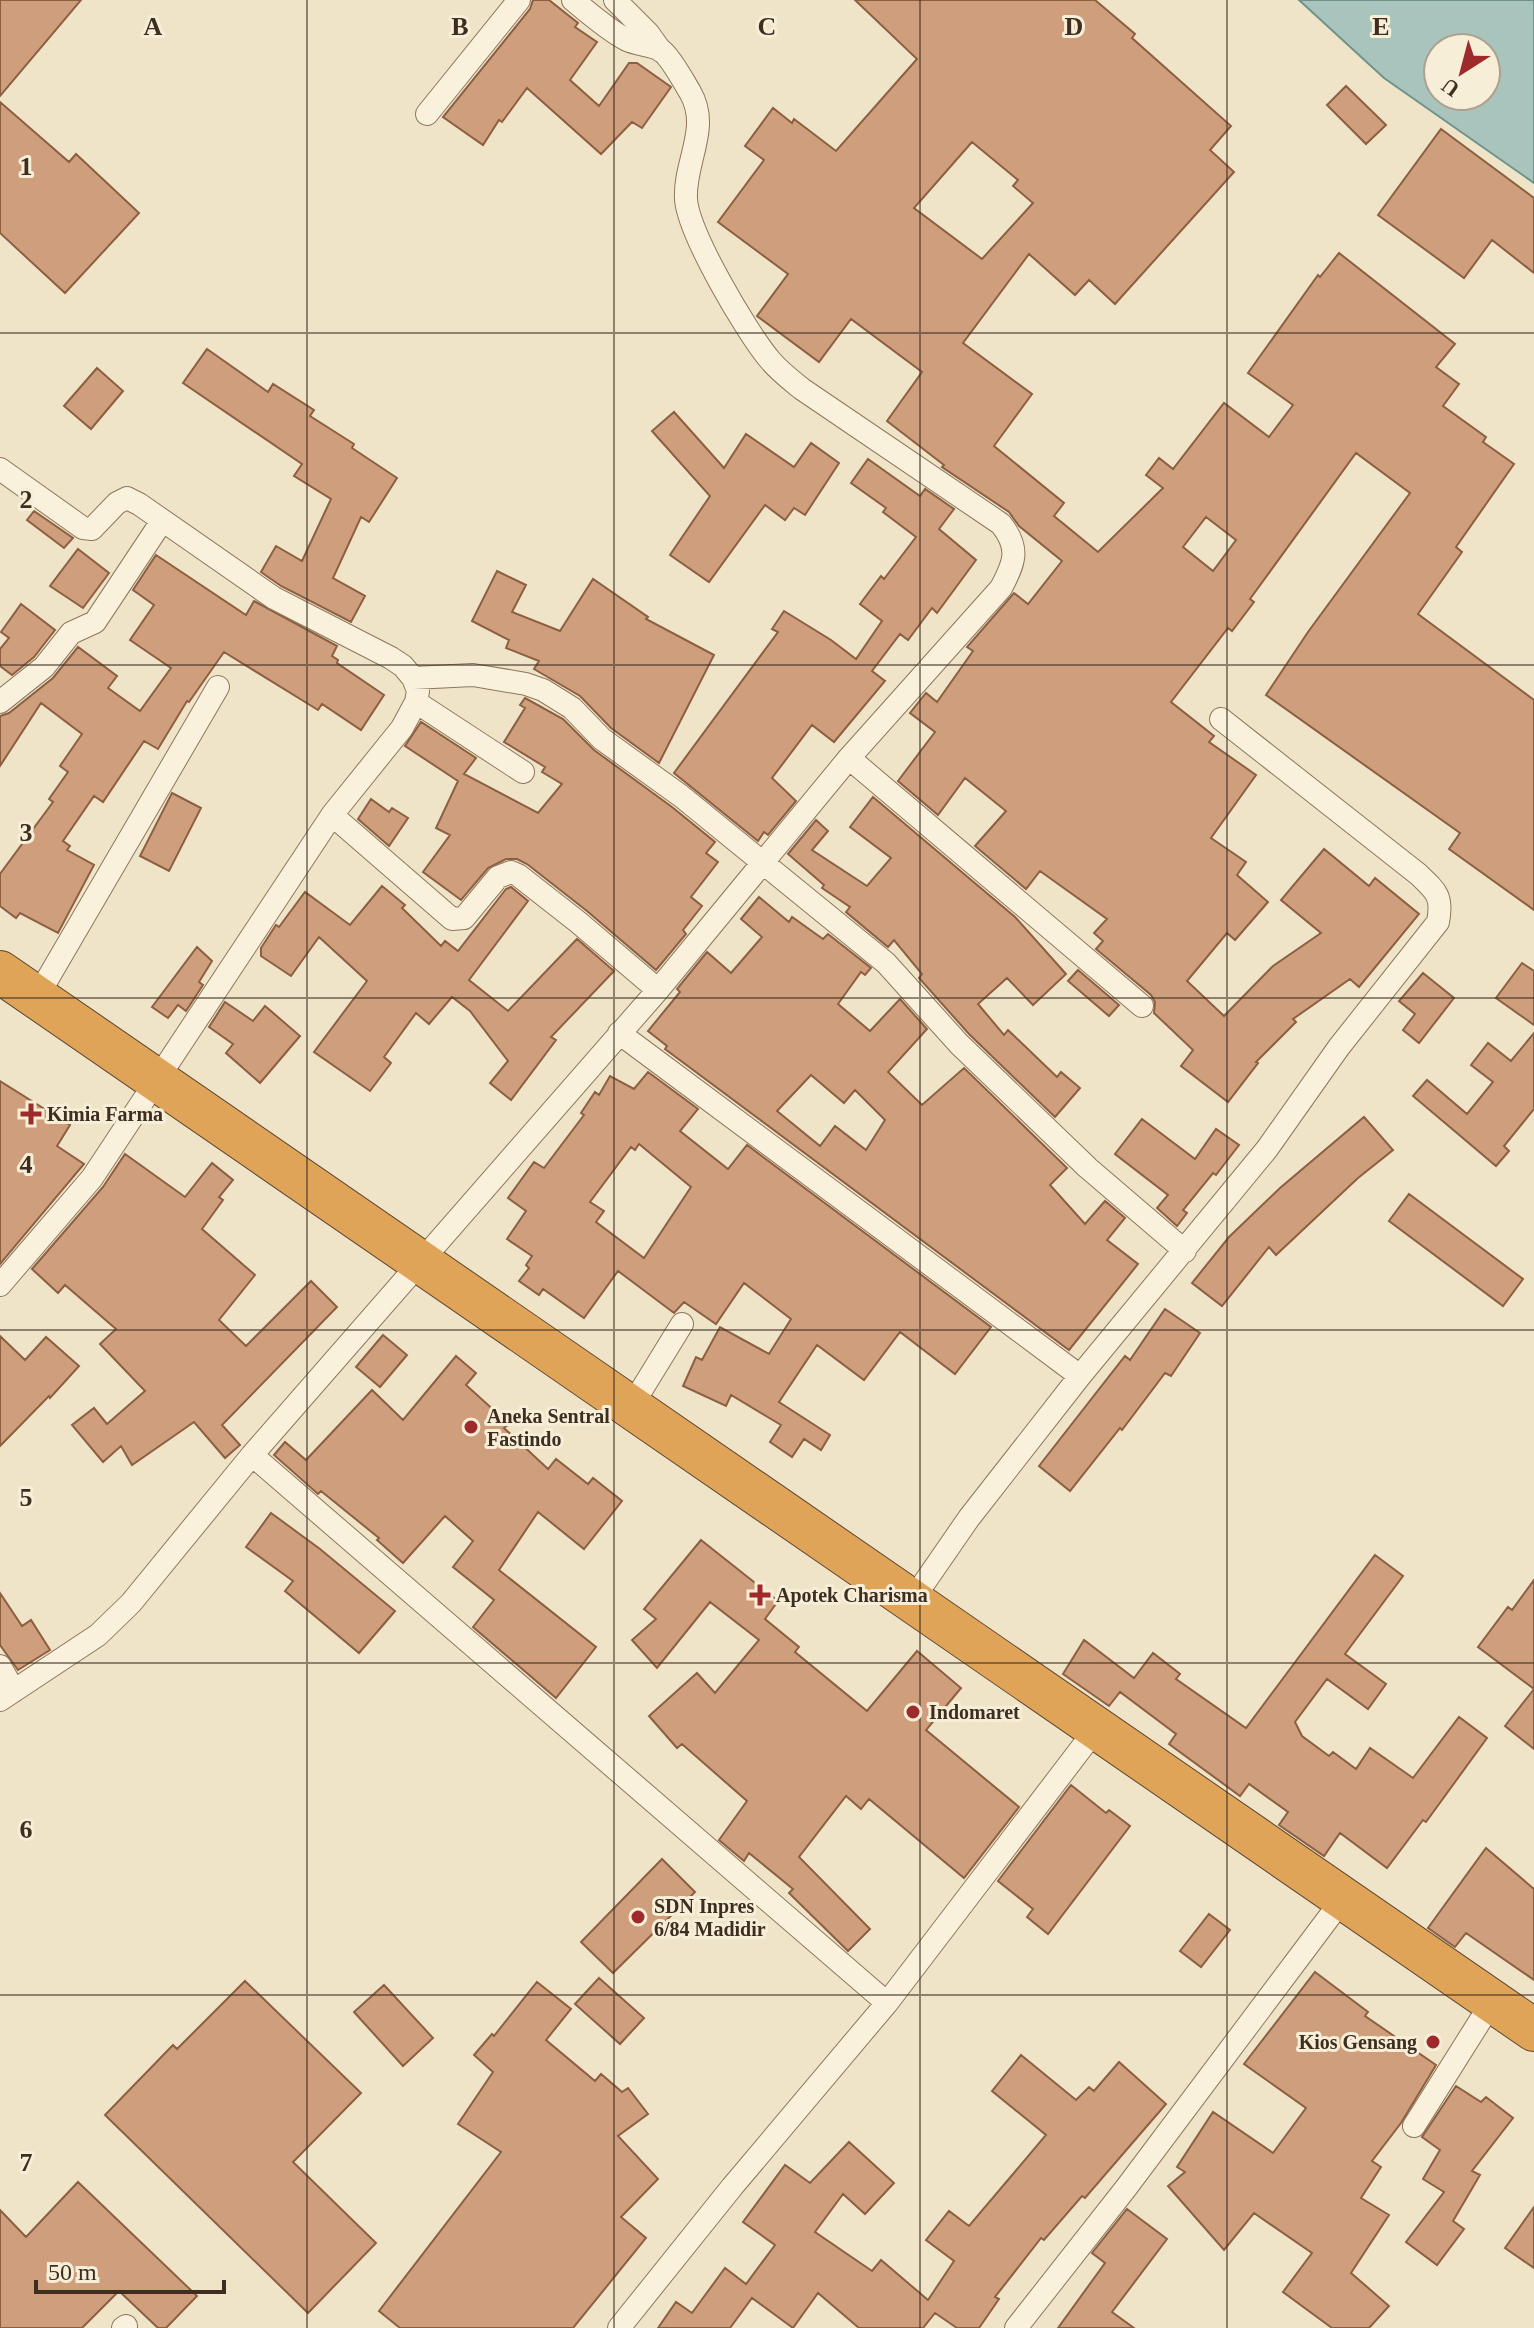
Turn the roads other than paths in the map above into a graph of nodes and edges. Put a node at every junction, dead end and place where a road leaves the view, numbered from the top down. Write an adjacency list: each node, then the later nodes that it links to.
1 (519, 0): 5 (street)
2 (573, 0): 4 (street)
3 (615, 0): 4 (street)
4 (661, 51): 13 (street)
5 (427, 114)
6 (0, 469): 7 (street)
7 (162, 521): 8 (street); 10 (street)
8 (413, 678): 11 (street); 16 (street)
9 (218, 687): 19 (street)
10 (0, 702)
11 (416, 702): 14 (street); 15 (street)
12 (1221, 719): 23 (street)
13 (849, 758): 16 (street); 20 (street)
14 (523, 772)
15 (332, 815): 18 (street); 22 (street)
16 (764, 861): 18 (street); 23 (street)
17 (0, 972): 19 (highway)
18 (658, 990): 21 (street)
19 (37, 997): 22 (highway)
20 (1142, 1006)
21 (619, 1033): 24 (street); 27 (street)
22 (158, 1080): 24 (highway); 25 (street)
23 (1185, 1251): 27 (street)
24 (421, 1263): 28 (highway); 29 (street)
25 (0, 1285)
26 (682, 1324): 28 (street)
27 (1080, 1376): 30 (street)
28 (631, 1407): 30 (highway)
29 (252, 1455): 32 (street); 36 (street)
30 (911, 1602): 33 (highway)
31 (0, 1666): 32 (street)
32 (7, 1695)
33 (1096, 1729): 34 (highway); 36 (street)
34 (1342, 1900): 35 (highway); 40 (street)
35 (1492, 2002): 37 (highway); 38 (street)
36 (887, 2003): 39 (street)
37 (1534, 2030)
38 (1414, 2126)
39 (619, 2328)
40 (1016, 2328)

